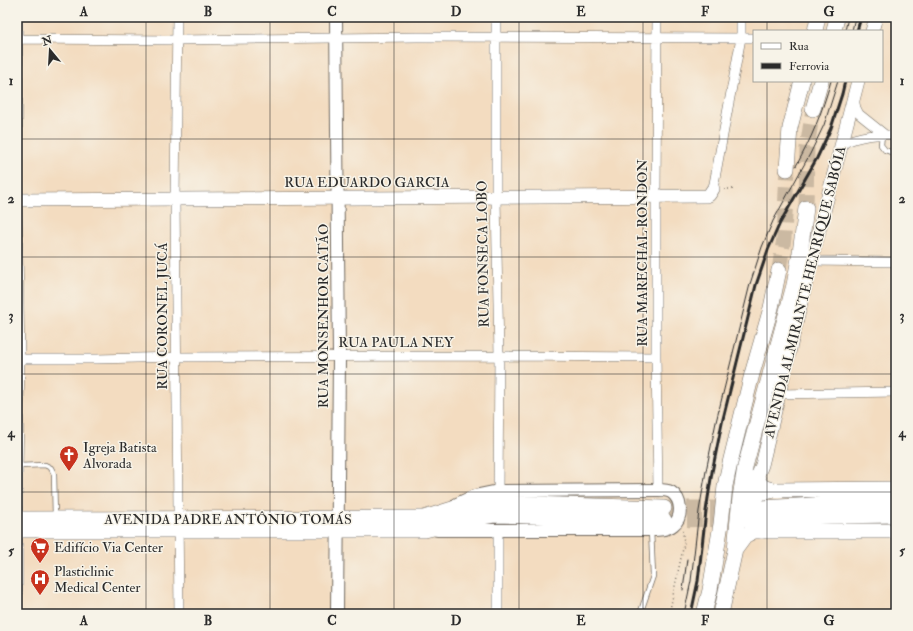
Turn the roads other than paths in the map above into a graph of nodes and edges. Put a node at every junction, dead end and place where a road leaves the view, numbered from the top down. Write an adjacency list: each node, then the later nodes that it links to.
1 (18, 17): 18 (street)
2 (177, 17): 19 (street, RUA CORONEL JUCÁ)
3 (336, 17): 13 (street, RUA MONSENHOR CATÃO)
4 (496, 17): 14 (street, RUA FONSECA LOBO)
5 (657, 17): 15 (street, RUA MARECHAL RONDON)
6 (741, 17): 16 (street)
7 (818, 17): 10 (main road)
8 (837, 17): 11 (main road)
9 (876, 17): 12 (main road)
10 (815, 30)
11 (834, 30)
12 (872, 30)
13 (336, 38): 14 (street); 19 (street); 32 (street, RUA MONSENHOR CATÃO)
14 (496, 38): 15 (street); 33 (street, RUA FONSECA LOBO)
15 (657, 38): 16 (street); 31 (street, RUA MARECHAL RONDON)
16 (741, 38): 17 (street); 30 (street)
17 (753, 38)
18 (18, 39): 19 (street); 35 (street)
19 (177, 40): 34 (street, RUA CORONEL JUCÁ)
20 (802, 82): 29 (main road)
21 (821, 82): 24 (main road)
22 (858, 82): 23 (main road, AVENIDA ALMIRANTE HENRIQUE SABÓIA)
23 (854, 99): 25 (street); 27 (main road, AVENIDA ALMIRANTE HENRIQUE SABÓIA)
24 (813, 109)
25 (883, 134): 26 (street); 27 (street); 28 (lane)
26 (896, 135)
27 (841, 144): 37 (main road, AVENIDA ALMIRANTE HENRIQUE SABÓIA)
28 (896, 154)
29 (787, 169)
30 (712, 189): 31 (main road, RUA EDUARDO GARCIA)
31 (656, 197): 33 (main road, RUA EDUARDO GARCIA); 43 (street, RUA MARECHAL RONDON)
32 (337, 198): 33 (main road, RUA EDUARDO GARCIA); 34 (main road, RUA EDUARDO GARCIA); 42 (street, RUA MONSENHOR CATÃO)
33 (496, 198): 40 (street, RUA FONSECA LOBO)
34 (175, 199): 35 (main road, RUA EDUARDO GARCIA); 41 (street, RUA CORONEL JUCÁ)
35 (17, 200): 44 (street)
36 (806, 208): 54 (main road, AVENIDA ALMIRANTE HENRIQUE SABÓIA)
37 (811, 262): 38 (street); 46 (main road, AVENIDA ALMIRANTE HENRIQUE SABÓIA)
38 (896, 262)
39 (779, 270): 75 (main road, AVENIDA ALMIRANTE HENRIQUE SABÓIA)
40 (499, 356): 42 (street, RUA PAULA NEY); 43 (street, RUA PAULA NEY); 53 (street, RUA FONSECA LOBO)
41 (177, 357): 42 (street, RUA PAULA NEY); 44 (street, RUA PAULA NEY); 62 (street, RUA CORONEL JUCÁ)
42 (338, 357): 63 (street, RUA MONSENHOR CATÃO)
43 (656, 358): 50 (street, RUA MARECHAL RONDON)
44 (19, 359): 47 (street)
45 (896, 392): 46 (street)
46 (779, 394): 48 (main road, AVENIDA ALMIRANTE HENRIQUE SABÓIA)
47 (18, 466): 60 (lane); 64 (street)
48 (757, 477): 51 (main road); 54 (main road, AVENIDA ALMIRANTE HENRIQUE SABÓIA)
49 (896, 489): 52 (main road)
50 (658, 490): 53 (street, AVENIDA PADRE ANTÔNIO TOMÁS); 59 (street, AVENIDA PADRE ANTÔNIO TOMÁS)
51 (774, 490): 52 (main road); 61 (main road)
52 (860, 490): 55 (main road)
53 (498, 491): 57 (street, AVENIDA PADRE ANTÔNIO TOMÁS)
54 (740, 497): 69 (main road, AVENIDA ALMIRANTE HENRIQUE SABÓIA)
55 (896, 497)
56 (896, 502): 61 (main road)
57 (437, 513): 59 (main road, AVENIDA PADRE ANTÔNIO TOMÁS); 63 (main road, AVENIDA PADRE ANTÔNIO TOMÁS)
58 (896, 514): 61 (main road)
59 (668, 516): 65 (main road, AVENIDA PADRE ANTÔNIO TOMÁS); 66 (street, AVENIDA PADRE ANTÔNIO TOMÁS)
60 (55, 519): 62 (main road, AVENIDA PADRE ANTÔNIO TOMÁS); 64 (main road, AVENIDA PADRE ANTÔNIO TOMÁS)
61 (759, 519): 68 (main road); 69 (main road)
62 (178, 524): 63 (main road, AVENIDA PADRE ANTÔNIO TOMÁS); 64 (main road, AVENIDA PADRE ANTÔNIO TOMÁS); 71 (street, RUA CORONEL JUCÁ)
63 (337, 524): 65 (main road, AVENIDA PADRE ANTÔNIO TOMÁS); 72 (street, RUA MONSENHOR CATÃO)
64 (17, 525): 70 (street)
65 (426, 530): 67 (street, AVENIDA PADRE ANTÔNIO TOMÁS)
66 (651, 530): 67 (street, AVENIDA PADRE ANTÔNIO TOMÁS); 74 (lane)
67 (498, 531): 73 (street)
68 (896, 531)
69 (735, 550): 76 (main road, AVENIDA ALMIRANTE HENRIQUE SABÓIA)
70 (18, 614)
71 (179, 614)
72 (337, 614)
73 (498, 614)
74 (640, 614)
75 (704, 614)
76 (721, 614)

